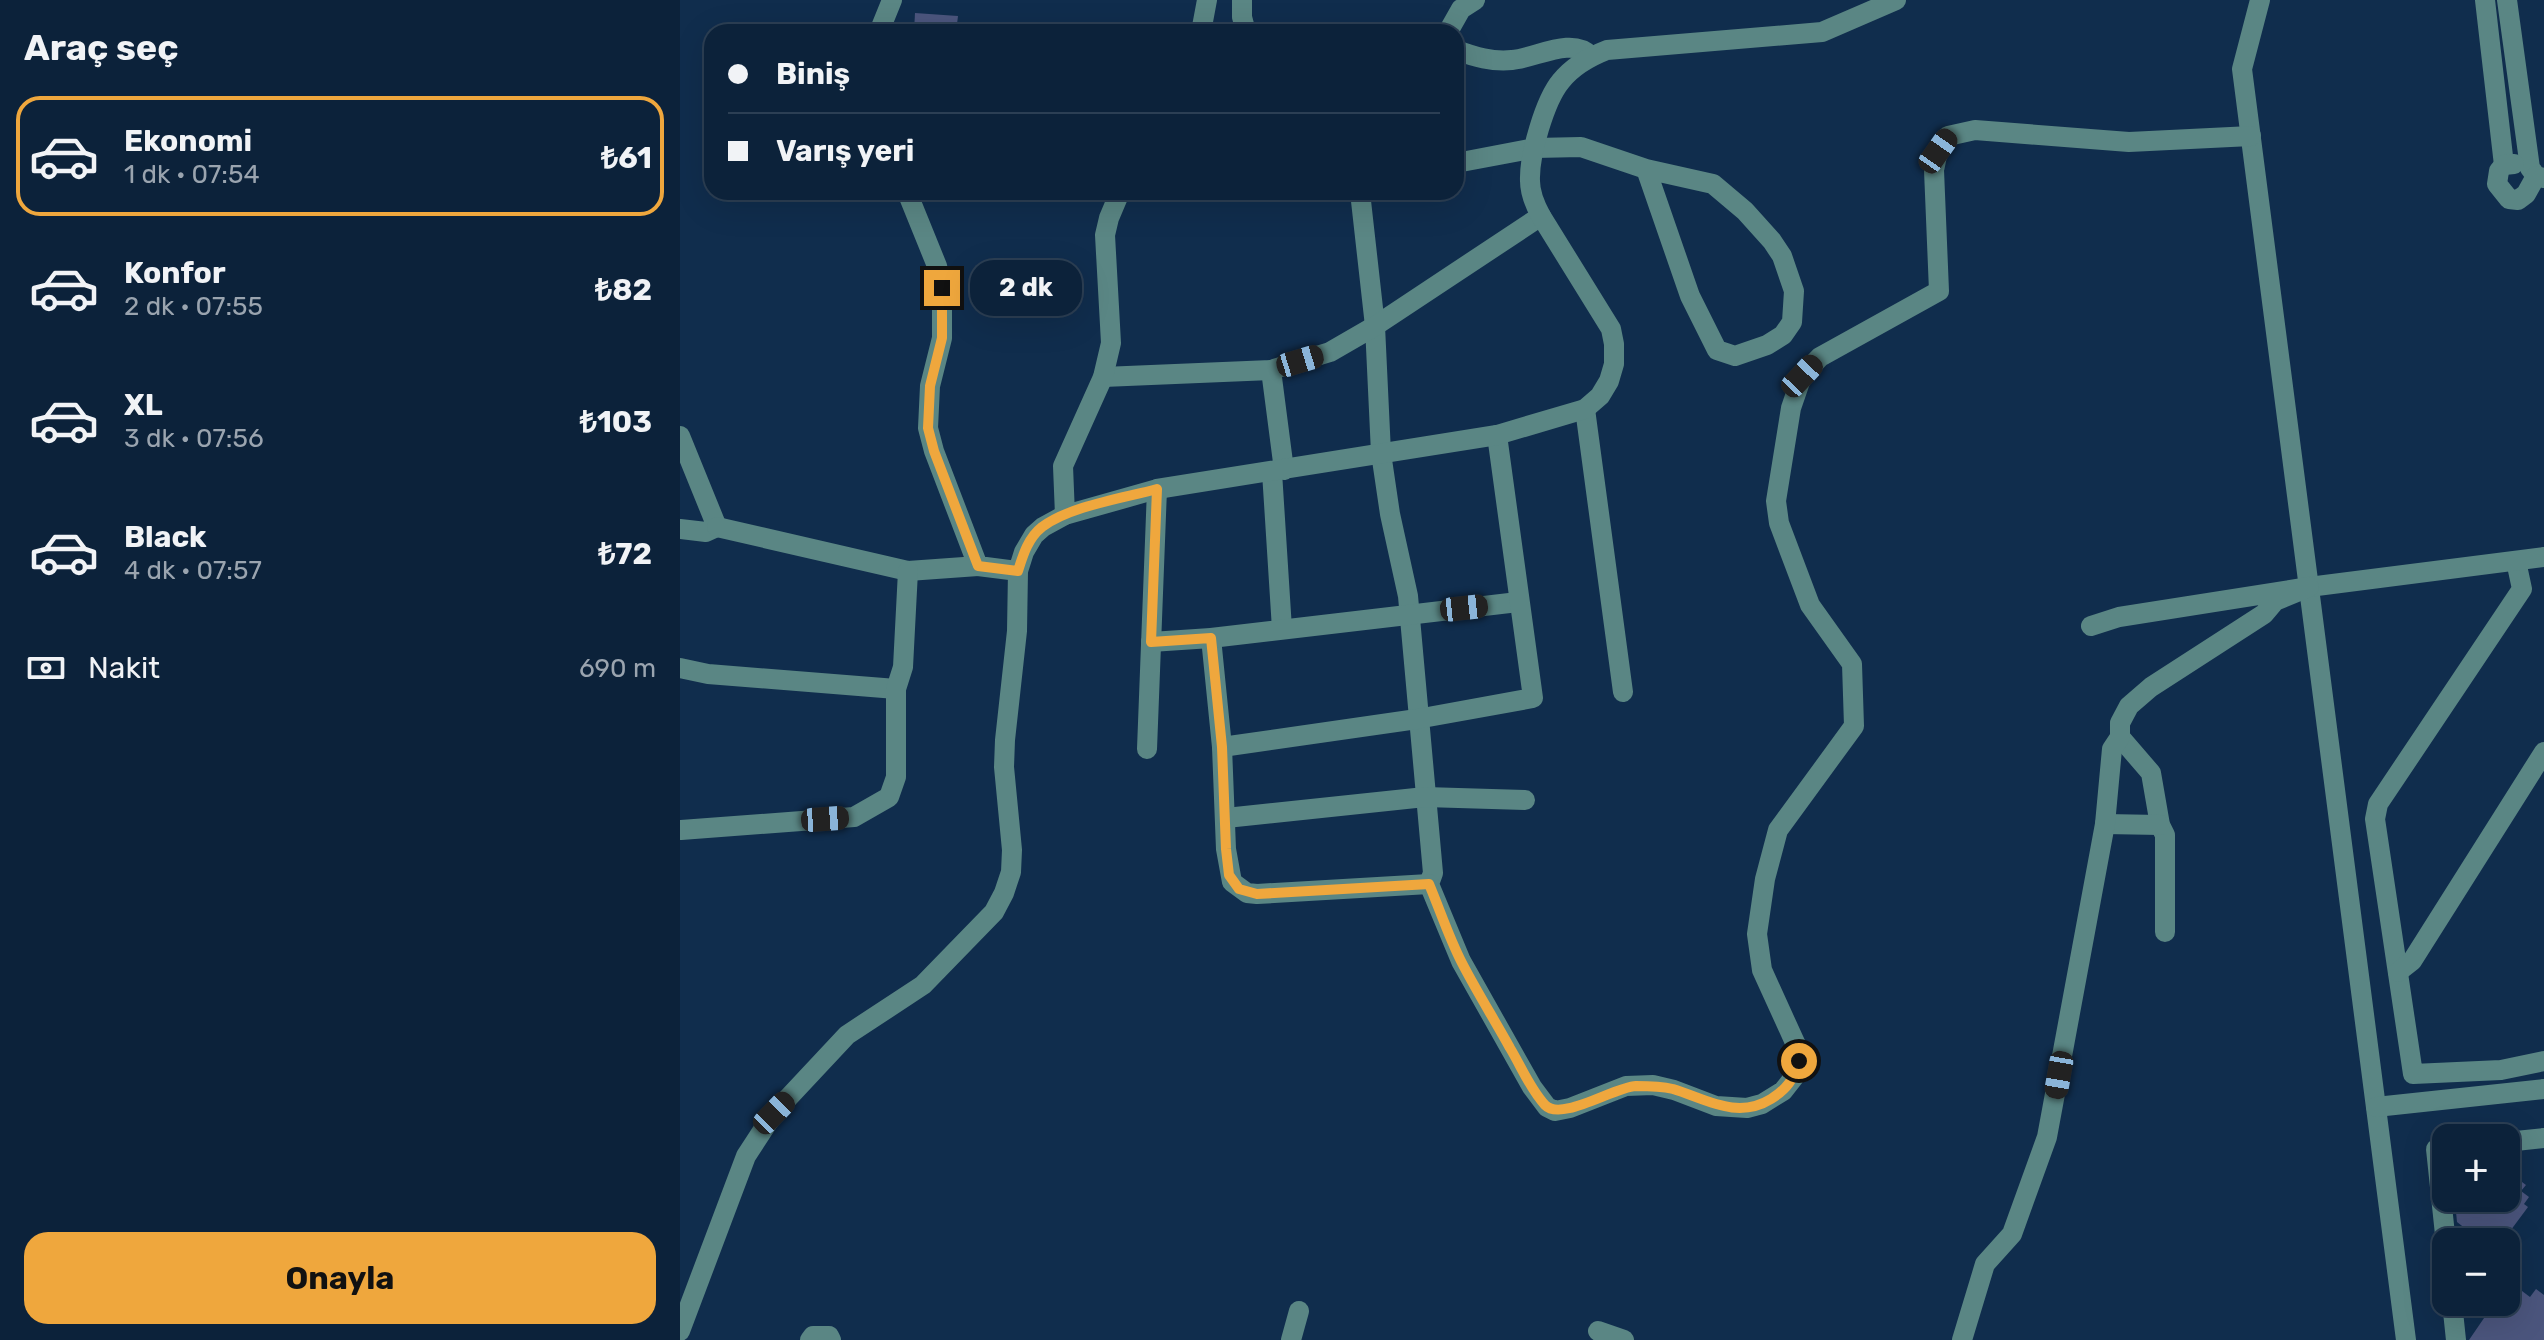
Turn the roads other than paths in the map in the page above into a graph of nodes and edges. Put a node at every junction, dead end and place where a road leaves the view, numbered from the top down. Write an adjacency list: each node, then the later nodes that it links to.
1 (892, 0): 9 (street)
2 (1207, 0): 10 (street)
3 (1242, 0): 11 (street)
4 (1473, 0): 12 (street)
5 (1896, 0): 14 (street)
6 (2260, 0): 15 (street)
7 (2485, 0): 18 (street)
8 (2507, 0): 20 (street)
9 (882, 24)
10 (1202, 24)
11 (1244, 24)
12 (1453, 24)
13 (1464, 52): 14 (street)
14 (1591, 56): 16 (street)
15 (2251, 136): 42 (street); 63 (street)
16 (1535, 148): 17 (street); 19 (street); 24 (street)
17 (1464, 161)
18 (2504, 165): 20 (street); 20 (street)
19 (1646, 169): 19 (street)
20 (2537, 174)
21 (910, 200): 39 (street)
22 (1117, 200): 27 (street)
23 (1361, 200): 25 (street)
24 (1541, 216): 25 (street); 28 (street)
25 (1375, 326): 26 (street); 31 (street)
26 (1271, 370): 27 (street); 32 (street)
27 (1103, 377): 34 (street)
28 (1585, 409): 29 (street); 51 (street)
29 (1497, 435): 31 (street); 43 (street)
30 (680, 436): 35 (street)
31 (1381, 453): 32 (street); 44 (street)
32 (1278, 471): 33 (street); 46 (street)
33 (1157, 489): 34 (street); 48 (street)
34 (1065, 515): 41 (street)
35 (717, 527): 36 (street); 40 (street)
36 (680, 529)
37 (2544, 557): 38 (street)
38 (2516, 561): 42 (street); 65 (street)
39 (978, 566): 40 (street); 41 (street)
40 (908, 571): 50 (street)
41 (1018, 571): 73 (street)
42 (2309, 587): 45 (street); 53 (street); 68 (street)
43 (1518, 602): 44 (street); 52 (street)
44 (1409, 613): 46 (street); 52 (street)
45 (2091, 626)
46 (1282, 629): 47 (street)
47 (1211, 638): 48 (street); 54 (street)
48 (1151, 642): 55 (street)
49 (680, 668): 50 (street)
50 (896, 689): 62 (street)
51 (1623, 692)
52 (1417, 719): 54 (street); 57 (street)
53 (2120, 737): 60 (street); 61 (street)
54 (1222, 747): 59 (street)
55 (1147, 749)
56 (2544, 752): 65 (street)
57 (1425, 797): 58 (street); 59 (street); 63 (street)
58 (1525, 800)
59 (1226, 818): 63 (street)
60 (2105, 824): 61 (street); 79 (street)
61 (2160, 825): 64 (street)
62 (681, 830)
63 (1429, 884)
64 (2165, 932)
65 (2398, 972): 66 (street)
66 (2544, 1061)
67 (2544, 1089): 68 (street)
68 (2376, 1107): 80 (street)
69 (2544, 1138): 70 (street)
70 (2520, 1141)
71 (1299, 1311): 77 (street)
72 (2453, 1316): 81 (street)
73 (680, 1331)
74 (1598, 1331): 78 (street)
75 (810, 1340): 76 (street)
76 (831, 1340)
77 (1291, 1340)
78 (1624, 1340)
79 (1962, 1340)
80 (2406, 1340)
81 (2456, 1340)

